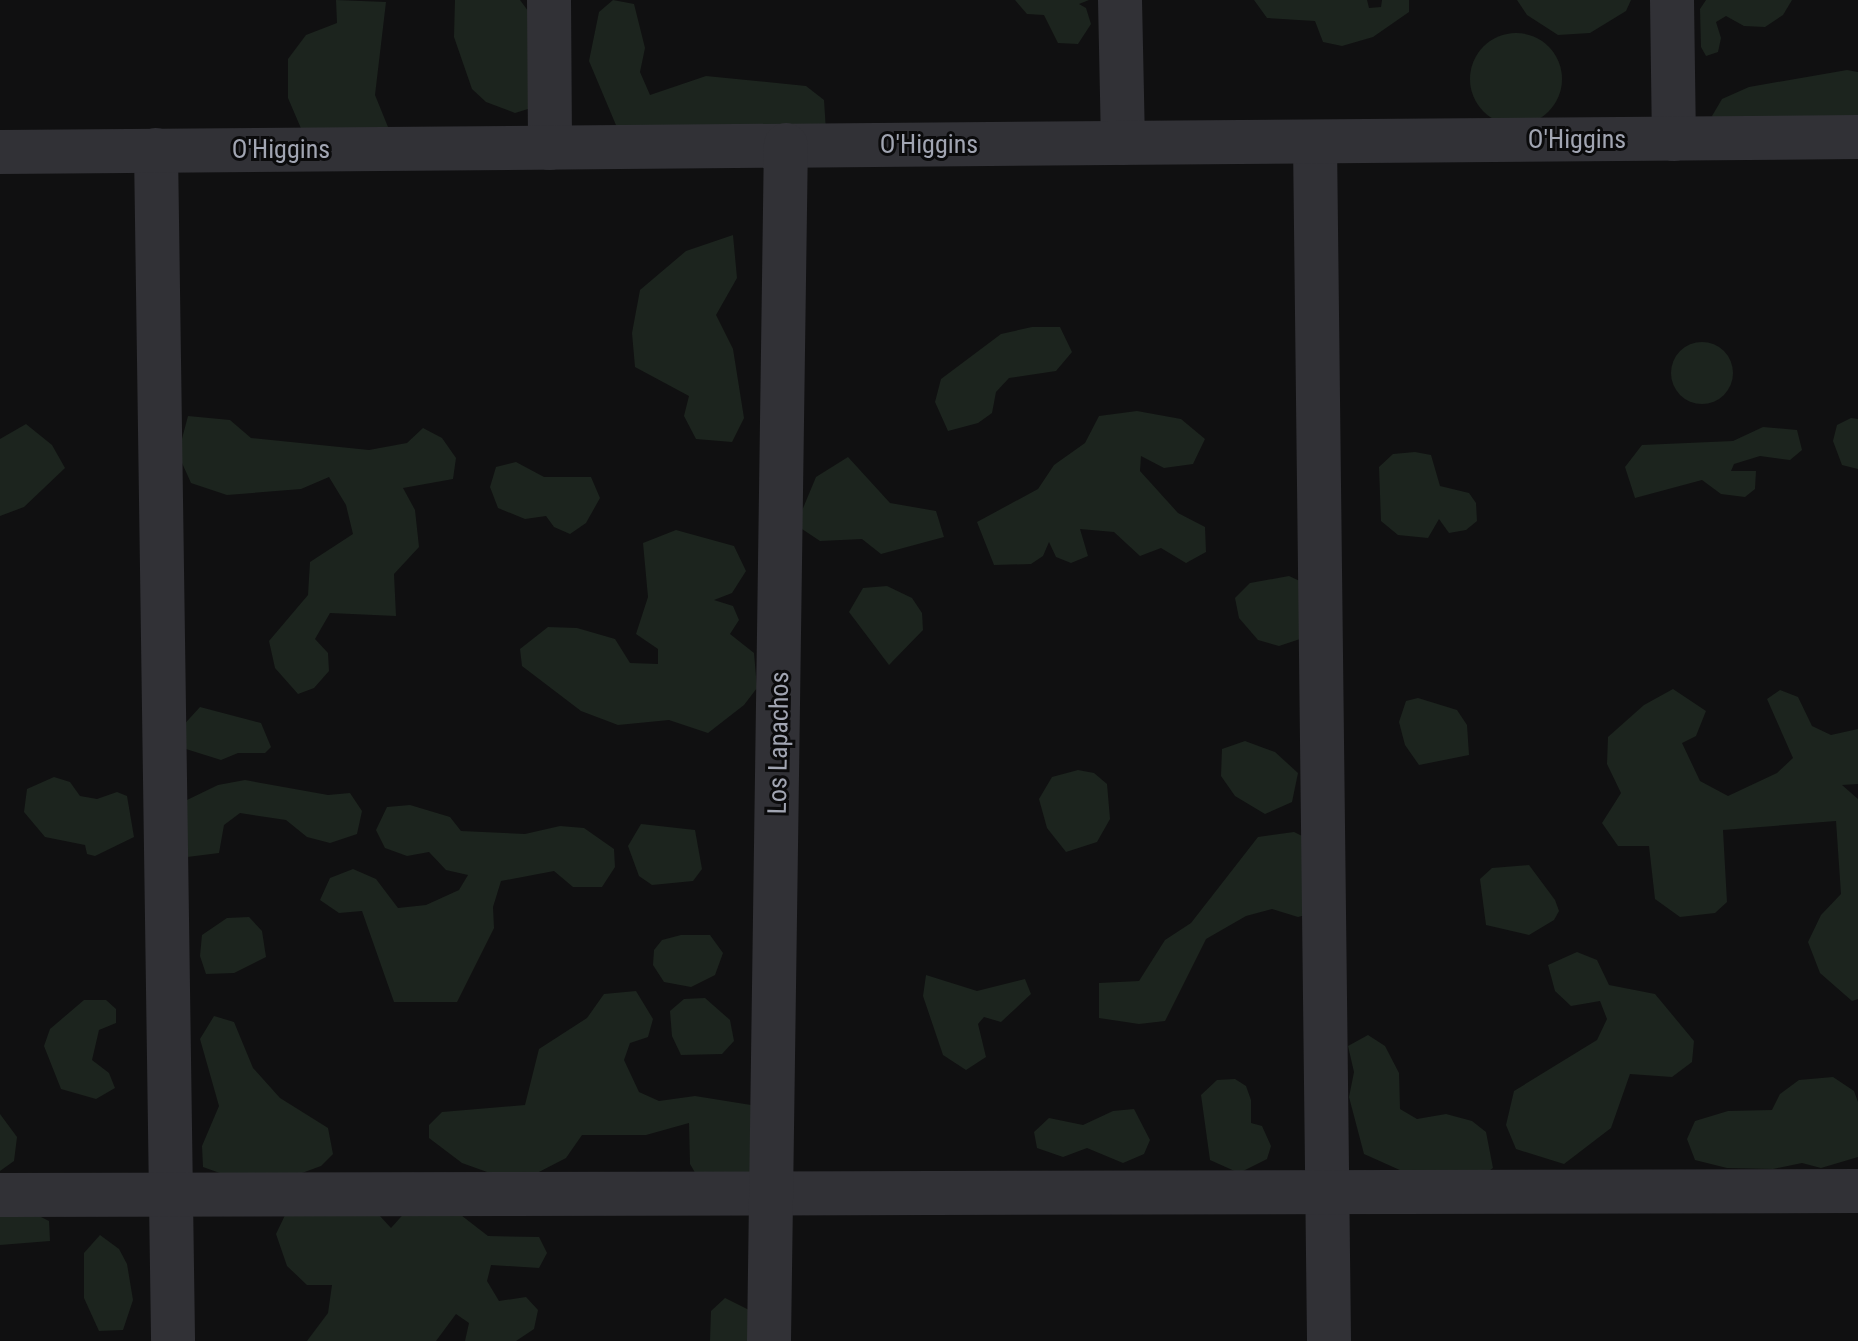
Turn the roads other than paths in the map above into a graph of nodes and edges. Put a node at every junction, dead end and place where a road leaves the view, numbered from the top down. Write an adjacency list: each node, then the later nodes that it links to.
1 (549, 0): 9 (street)
2 (1120, 0): 7 (street)
3 (1672, 0): 5 (street)
4 (1858, 137): 5 (street, O'Higgins)
5 (1674, 139): 6 (street, O'Higgins)
6 (1315, 142): 7 (street, O'Higgins); 13 (street)
7 (1123, 143): 8 (street, O'Higgins)
8 (786, 145): 9 (street, O'Higgins); 14 (street, Los Lapachos)
9 (550, 148): 10 (street, O'Higgins)
10 (156, 150): 11 (street, O'Higgins); 16 (street)
11 (0, 152)
12 (1858, 1191): 13 (street)
13 (1327, 1192): 14 (street); 19 (street)
14 (773, 1194): 16 (street); 18 (street, Los Lapachos)
15 (0, 1195): 16 (street)
16 (172, 1195): 17 (street)
17 (173, 1341)
18 (769, 1341)
19 (1329, 1341)

